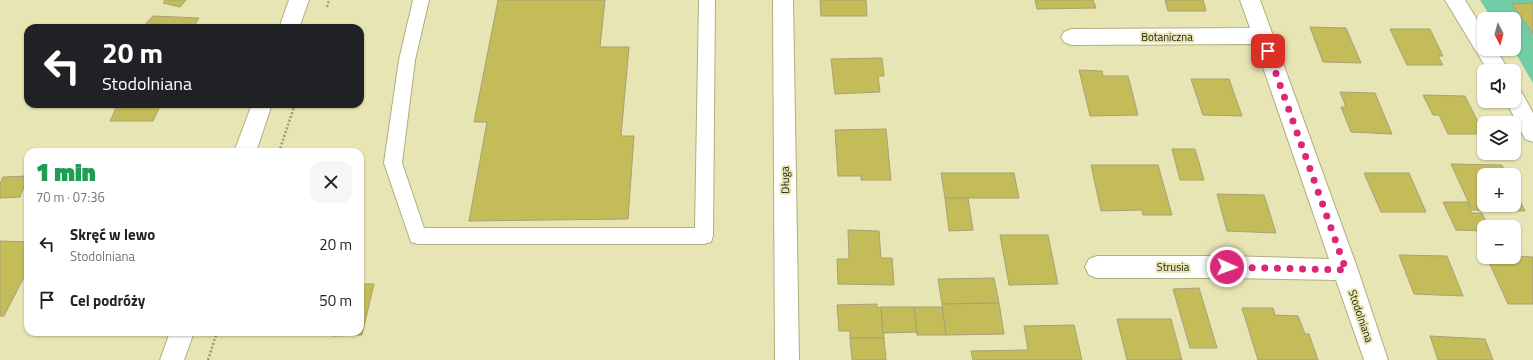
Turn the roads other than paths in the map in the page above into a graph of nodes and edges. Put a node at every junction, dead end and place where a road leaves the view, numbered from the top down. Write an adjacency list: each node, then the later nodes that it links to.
1 (299, 0): 7 (street)
2 (421, 0): 3 (lane)
3 (707, 0)
4 (783, 0): 19 (street, Długa)
5 (1250, 0): 8 (street, Stodolniana)
6 (1455, 0): 9 (street)
7 (290, 24)
8 (1263, 36): 10 (street, Botaniczna); 16 (street, Stodolniana)
9 (1477, 36)
10 (1071, 37)
11 (261, 108): 14 (street)
12 (1520, 108): 13 (street)
13 (1533, 133)
14 (246, 148)
15 (1097, 267): 16 (street, Strusia)
16 (1346, 270): 20 (street, Stodolniana)
17 (181, 336): 18 (street)
18 (172, 360)
19 (787, 360)
20 (1376, 360)

